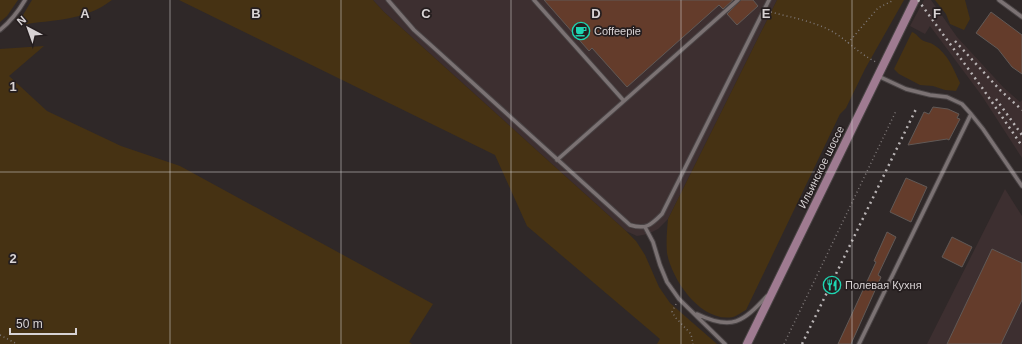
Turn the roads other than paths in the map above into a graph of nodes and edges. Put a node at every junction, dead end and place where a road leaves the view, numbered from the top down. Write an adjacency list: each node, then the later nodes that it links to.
1 (25, 0): 9 (lane)
2 (388, 0): 13 (lane)
3 (534, 0): 11 (lane)
4 (738, 0): 11 (lane)
5 (768, 0): 15 (lane)
6 (915, 0): 10 (main road, Ильинское шоссе)
7 (999, 0): 8 (lane)
8 (1022, 17)
9 (0, 30)
10 (878, 76): 12 (lane); 16 (main road, Ильинское шоссе)
11 (624, 101): 13 (lane)
12 (971, 114): 14 (lane); 20 (lane)
13 (557, 160): 15 (lane)
14 (1022, 186)
15 (645, 227): 17 (lane)
16 (774, 289): 17 (lane); 19 (main road, Ильинское шоссе)
17 (694, 313): 18 (lane)
18 (725, 344)
19 (747, 344)
20 (860, 344)

